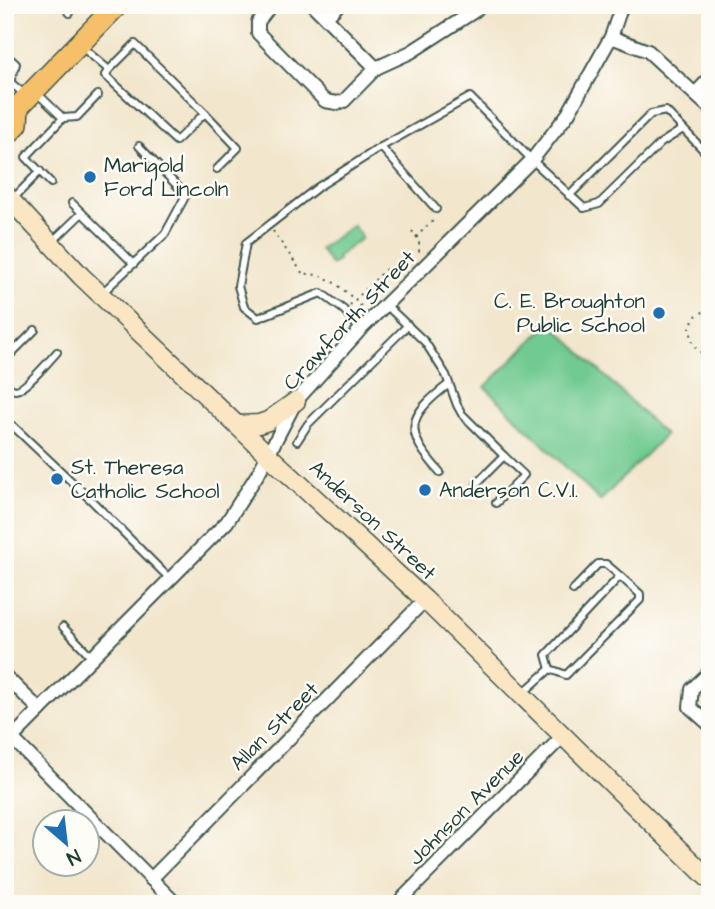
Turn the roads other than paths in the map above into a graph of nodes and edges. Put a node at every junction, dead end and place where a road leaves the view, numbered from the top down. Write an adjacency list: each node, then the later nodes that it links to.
1 (63, 5): 8 (lane)
2 (271, 5): 13 (street)
3 (313, 5): 9 (street)
4 (338, 5): 9 (street)
5 (479, 5): 13 (street)
6 (622, 5): 10 (street, Crawforth Street)
7 (110, 8): 11 (main road)
8 (70, 13)
9 (326, 18): 13 (street)
10 (611, 37): 17 (street); 28 (street, Crawforth Street)
11 (79, 44): 14 (lane); 19 (main road)
12 (5, 54): 16 (lane)
13 (376, 68)
14 (110, 70): 21 (lane); 21 (lane)
15 (710, 78): 17 (street)
16 (8, 84): 19 (lane)
17 (695, 94): 20 (street)
18 (98, 95): 22 (lane)
19 (21, 102): 22 (lane); 24 (main road)
20 (710, 108)
21 (205, 113): 29 (lane)
22 (63, 118): 30 (lane)
23 (683, 130): 27 (lane); 32 (lane); 32 (lane)
24 (5, 136)
25 (139, 146): 38 (lane)
26 (381, 146): 28 (lane); 35 (lane); 43 (lane)
27 (710, 157)
28 (532, 160): 32 (lane); 40 (street, Crawforth Street)
29 (217, 169)
30 (40, 171): 31 (lane); 33 (lane)
31 (51, 183)
32 (569, 196)
33 (8, 197): 37 (main road, Anderson Street)
34 (72, 203): 36 (lane)
35 (436, 209)
36 (82, 213): 37 (lane); 38 (lane)
37 (51, 243): 39 (main road, Anderson Street)
38 (134, 264): 39 (lane)
39 (101, 294): 49 (main road, Anderson Street)
40 (386, 305): 41 (lane); 43 (street, Crawforth Street)
41 (408, 325): 47 (lane); 51 (lane)
42 (35, 330): 45 (lane)
43 (360, 330): 48 (street, Crawforth Street)
44 (57, 352): 46 (lane)
45 (5, 360)
46 (5, 384)
47 (449, 384): 53 (lane); 54 (lane)
48 (296, 401): 49 (main road); 52 (street, Crawforth Street)
49 (239, 425): 52 (main road, Anderson Street)
50 (13, 426): 58 (lane)
51 (297, 442)
52 (267, 454): 58 (street, Crawforth Street); 60 (main road, Anderson Street)
53 (504, 456): 55 (lane); 56 (lane)
54 (440, 472)
55 (477, 483)
56 (496, 503)
57 (620, 576): 59 (lane); 63 (lane); 63 (lane)
58 (170, 579): 62 (street, Crawforth Street)
59 (573, 590)
60 (425, 600): 66 (main road, Anderson Street); 71 (street, Allan Street)
61 (63, 626): 62 (lane)
62 (92, 657): 67 (street, Crawforth Street)
63 (550, 669): 66 (lane)
64 (710, 672): 68 (street)
65 (5, 676): 67 (street)
66 (521, 694): 69 (main road, Anderson Street)
67 (40, 710): 70 (street, Crawforth Street)
68 (710, 725)
69 (563, 736): 72 (main road, Anderson Street); 74 (street, Johnson Avenue)
70 (9, 741): 71 (street)
71 (151, 879): 73 (street)
72 (710, 880)
73 (176, 904)
74 (397, 904)

